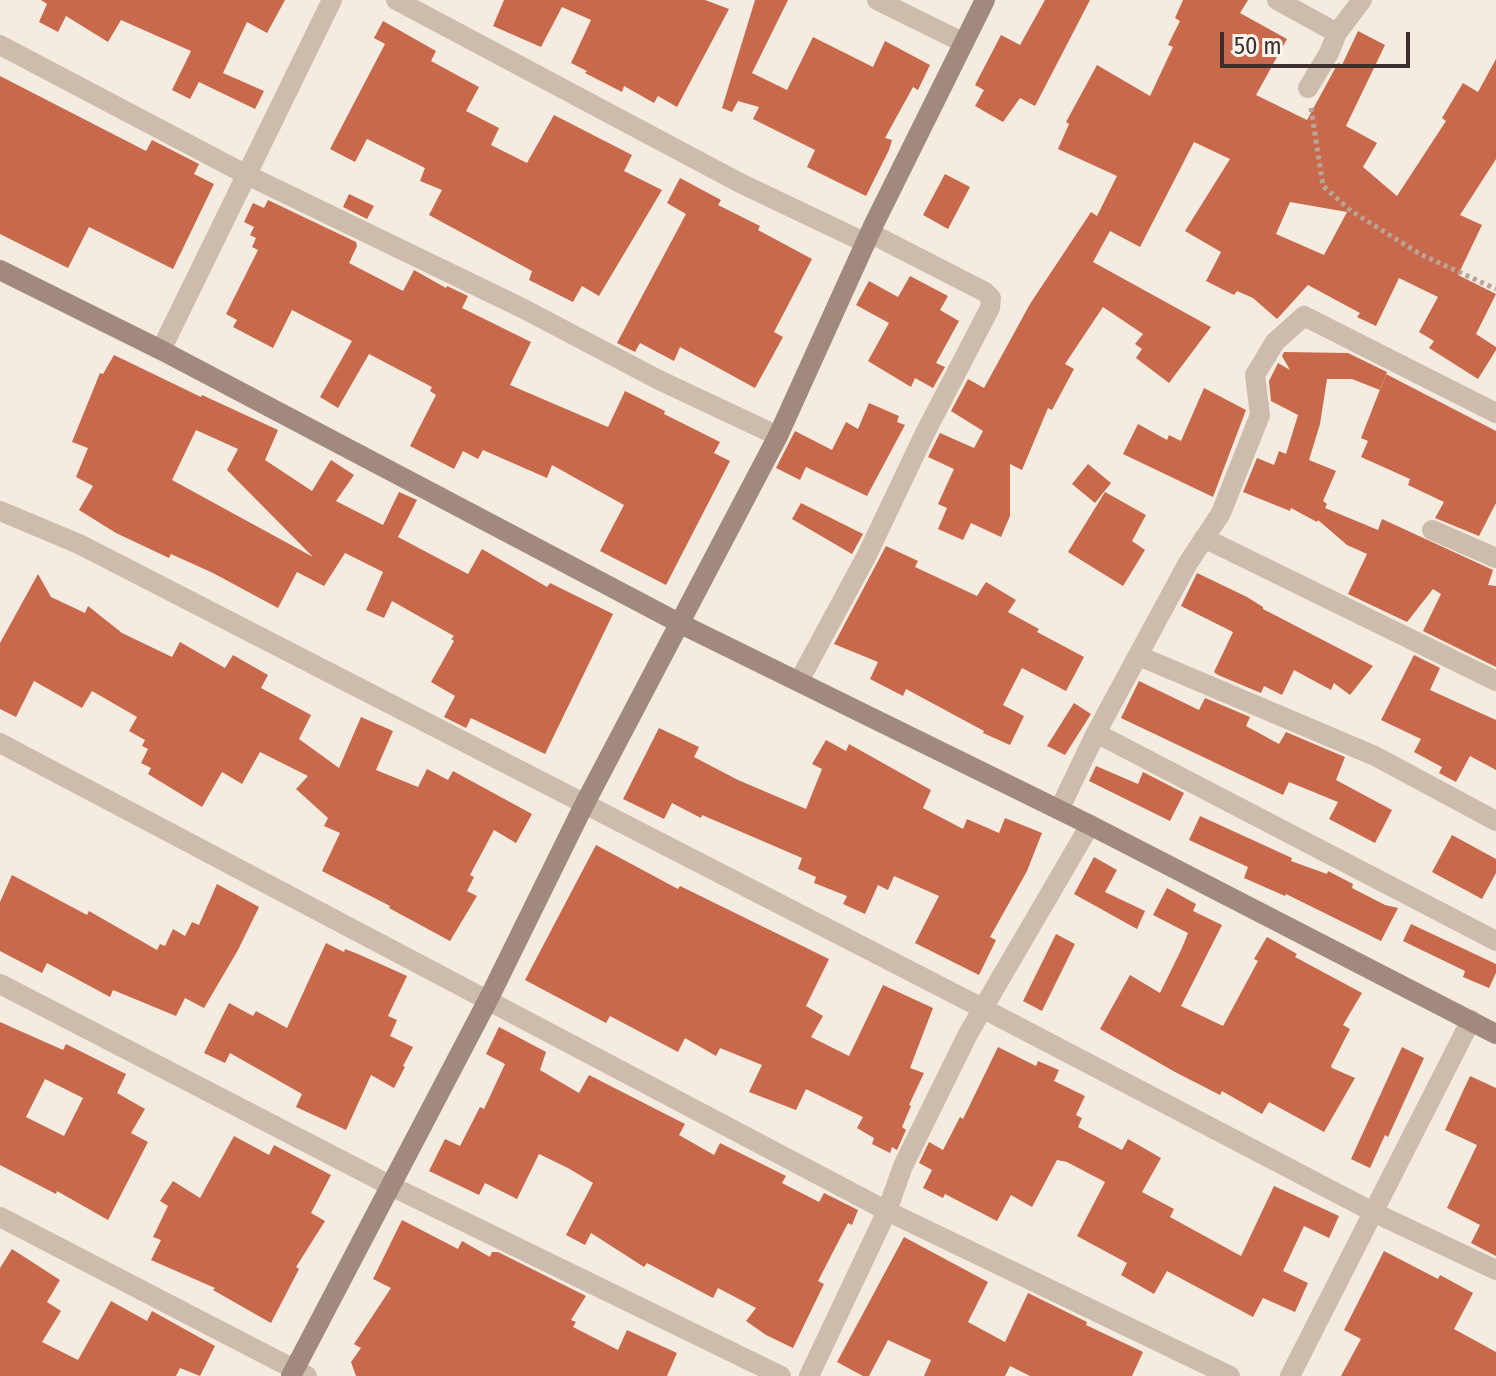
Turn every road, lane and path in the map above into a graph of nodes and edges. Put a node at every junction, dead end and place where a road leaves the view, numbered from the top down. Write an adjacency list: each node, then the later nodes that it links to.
1 (332, 0): 11 (street)
2 (396, 0): 12 (street)
3 (877, 0): 8 (street)
4 (985, 0): 8 (street)
5 (1277, 0): 7 (street)
6 (1362, 0): 7 (street)
7 (1337, 33): 10 (street)
8 (964, 43): 12 (street)
9 (0, 45): 11 (street)
10 (1308, 88): 14 (path)
11 (245, 174): 15 (street); 17 (street)
12 (868, 238): 17 (street); 24 (street)
13 (0, 270): 15 (street)
14 (1496, 289)
15 (161, 350): 22 (street)
16 (1496, 413): 20 (street)
17 (778, 436): 22 (street)
18 (3, 519): 28 (street)
19 (1432, 530): 21 (street)
20 (1204, 538): 23 (street); 25 (street)
21 (1496, 558)
22 (681, 624): 24 (street); 28 (street)
23 (1139, 656): 26 (street); 30 (street)
24 (799, 681): 29 (street)
25 (1496, 681)
26 (1096, 733): 29 (street); 32 (street)
27 (0, 743): 34 (street)
28 (584, 805): 34 (street); 35 (street)
29 (1059, 810): 31 (street)
30 (1496, 821)
31 (1090, 825): 35 (street); 36 (street)
32 (1496, 941)
33 (0, 984): 38 (street)
34 (488, 1000): 38 (street); 39 (street)
35 (984, 1009): 39 (street); 40 (street)
36 (1471, 1020): 37 (street); 40 (street)
37 (1496, 1034)
38 (391, 1186): 43 (street); 44 (street)
39 (887, 1211): 45 (street); 46 (street)
40 (1373, 1212): 42 (street); 47 (street)
41 (0, 1217): 43 (street)
42 (1496, 1270)
43 (298, 1374)
44 (781, 1376)
45 (809, 1376)
46 (1230, 1376)
47 (1290, 1376)

